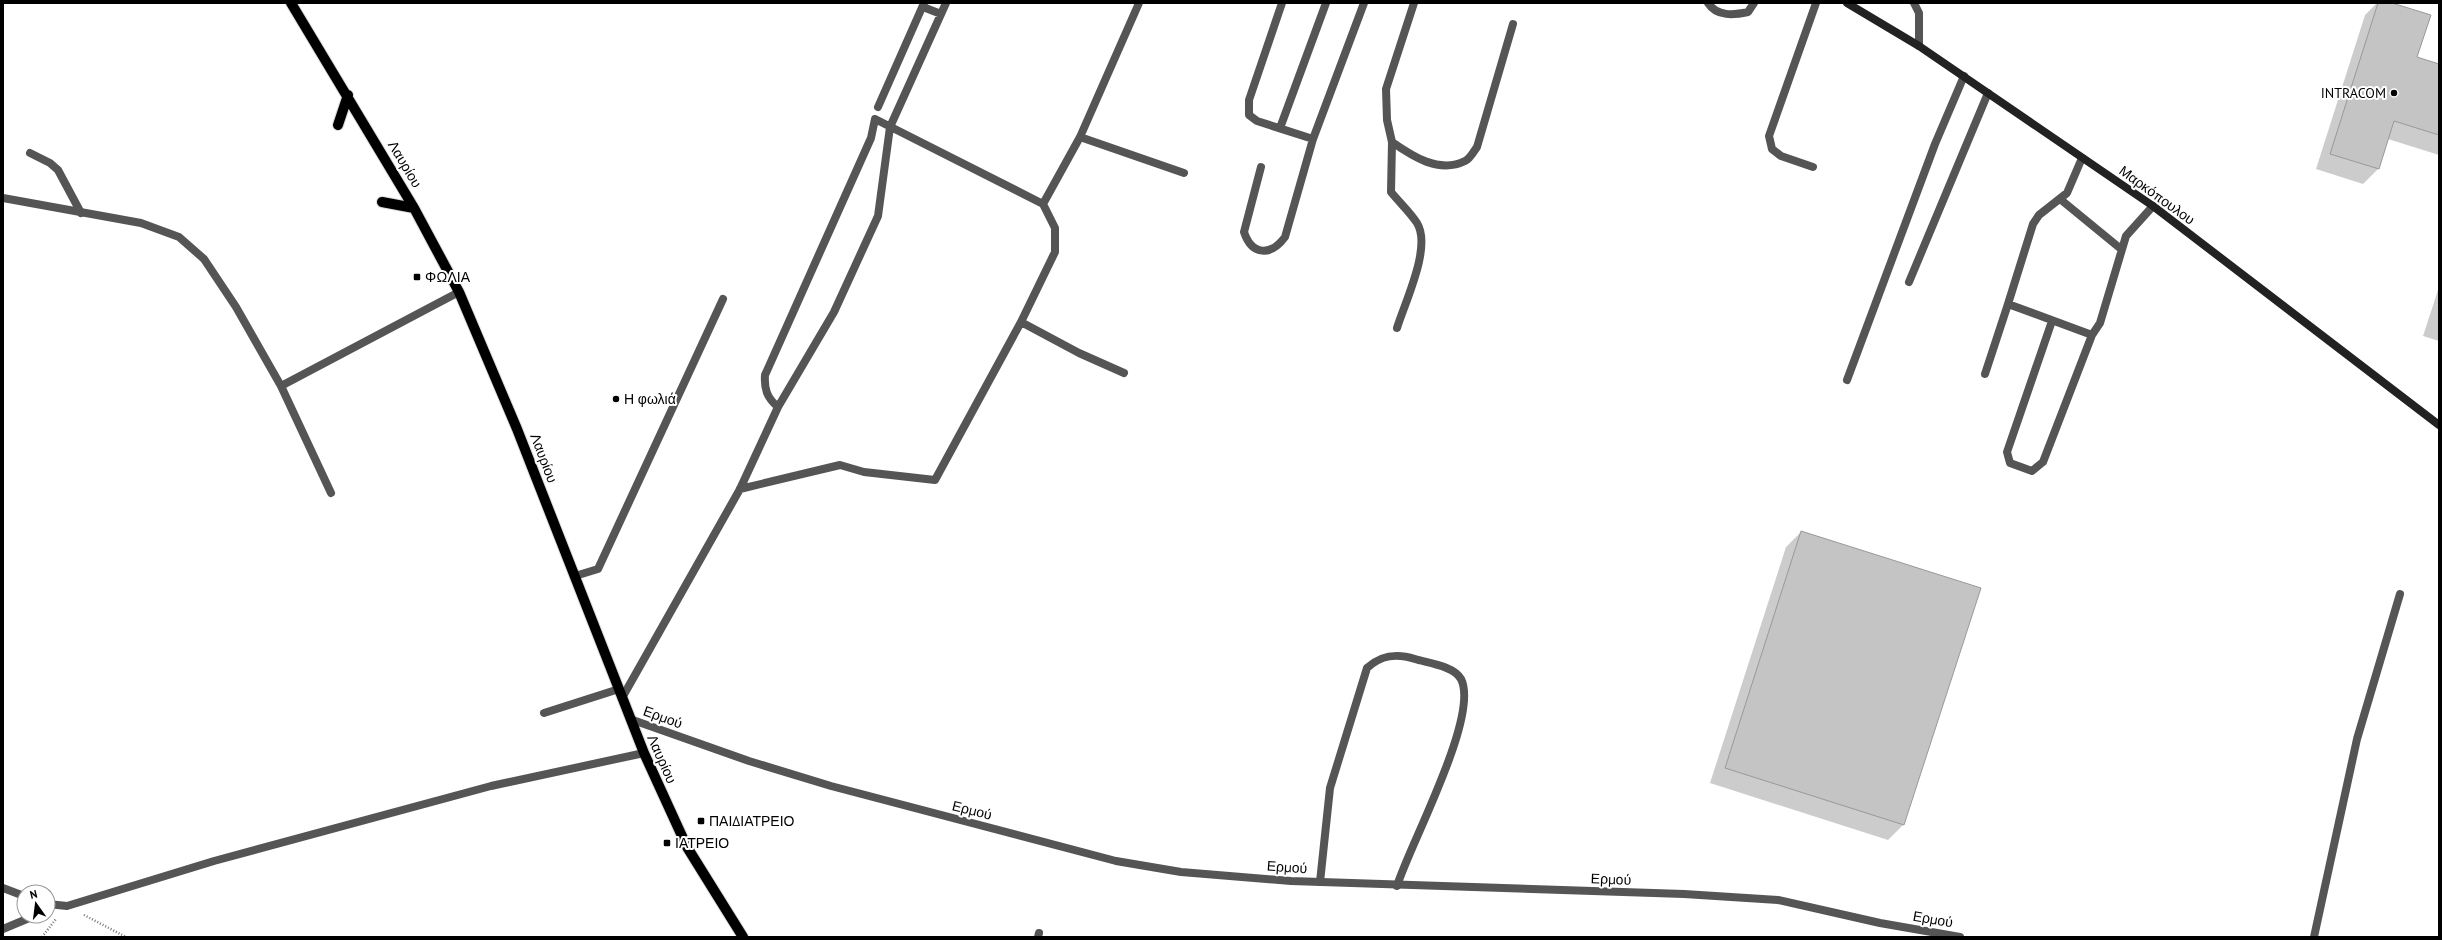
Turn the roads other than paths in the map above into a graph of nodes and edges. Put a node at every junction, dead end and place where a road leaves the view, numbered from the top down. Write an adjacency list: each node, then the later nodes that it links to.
1 (291, 3): 19 (main road, Λαυρίου)
2 (946, 3): 14 (street)
3 (1139, 3): 24 (street)
4 (1282, 3): 23 (street)
5 (1326, 3): 23 (street)
6 (1364, 3): 25 (street)
7 (1414, 3): 26 (street)
8 (1708, 3): 9 (street)
9 (1754, 3)
10 (1816, 3): 30 (street)
11 (1847, 3): 16 (main road, Μαρκόπουλου)
12 (1914, 3): 16 (street)
13 (923, 5): 14 (street); 20 (street)
14 (941, 14): 22 (street)
15 (1513, 24): 26 (street)
16 (1919, 46): 17 (main road, Μαρκόπουλου)
17 (1964, 76): 18 (main road, Μαρκόπουλου); 50 (street)
18 (1988, 93): 28 (main road, Μαρκόπουλου); 40 (street)
19 (348, 95): 21 (main road); 37 (main road, Λαυρίου)
20 (878, 106)
21 (338, 125)
22 (890, 127): 35 (street); 52 (street); 52 (street)
23 (1280, 128): 25 (street)
24 (1080, 136): 31 (street); 35 (street)
25 (1313, 139): 29 (street)
26 (1392, 142): 46 (street)
27 (30, 153): 38 (street)
28 (2082, 158): 33 (street); 36 (main road, Μαρκόπουλου)
29 (1261, 167)
30 (1813, 167)
31 (1184, 173)
32 (3, 198): 38 (street)
33 (2060, 199): 39 (street); 43 (street)
34 (382, 202): 37 (main road)
35 (1043, 204): 45 (street)
36 (2153, 206): 39 (street); 53 (main road, Μαρκόπουλου)
37 (414, 208): 41 (main road, Λαυρίου)
38 (81, 213): 51 (street)
39 (2121, 249): 47 (street)
40 (1909, 282)
41 (459, 292): 51 (street); 56 (main road, Λαυρίου)
42 (723, 299): 56 (street)
43 (2008, 304): 44 (street); 49 (street)
44 (2052, 321): 47 (street); 47 (street)
45 (1021, 322): 48 (street); 54 (street)
46 (1397, 328)
47 (2092, 336)
48 (1124, 373)
49 (1985, 374)
50 (1847, 380)
51 (281, 386): 55 (street)
52 (778, 407): 54 (street)
53 (2439, 425)
54 (740, 488): 58 (street)
55 (331, 493)
56 (575, 576): 58 (main road, Λαυρίου)
57 (2400, 594): 71 (street)
58 (620, 694): 59 (street); 60 (main road, Λαυρίου)
59 (544, 713)
60 (630, 719): 61 (main road, Λαυρίου); 62 (street, Ερμού)
61 (644, 753): 66 (street); 69 (main road, Λαυρίου)
62 (1320, 882): 63 (street, Ερμού); 63 (street)
63 (1397, 886): 70 (street, Ερμού)
64 (3, 888): 65 (street)
65 (16, 893)
66 (56, 905)
67 (16, 923): 68 (street)
68 (5, 927)
69 (743, 937)
70 (1960, 937)
71 (2314, 937)

